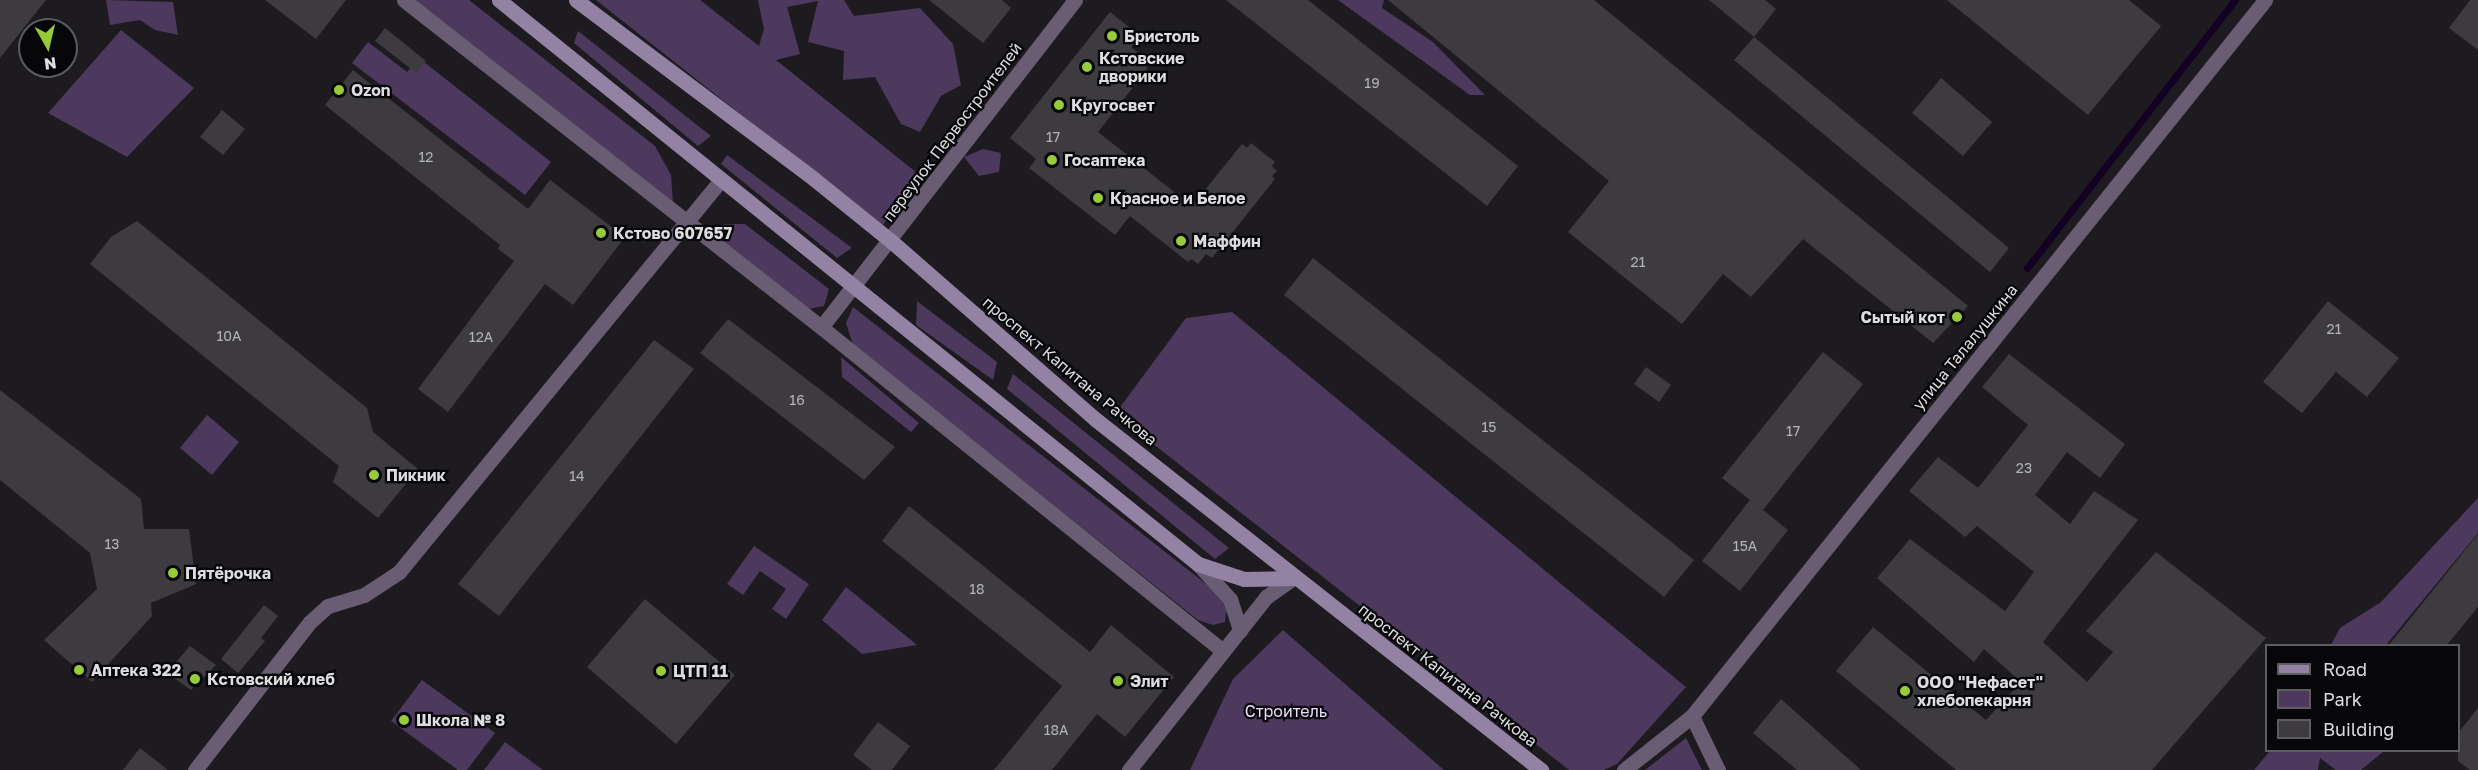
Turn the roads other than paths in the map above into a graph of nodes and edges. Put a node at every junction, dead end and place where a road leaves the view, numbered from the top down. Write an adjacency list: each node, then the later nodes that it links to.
1 (404, 0): 7 (street)
2 (499, 0): 6 (street)
3 (576, 0): 8 (street, проспект Капитана Рачкова)
4 (1075, 0): 8 (street, переулок Первостроителей)
5 (2265, 0): 15 (street, улица Талалушкина)
6 (720, 181): 7 (street); 9 (street)
7 (686, 221): 10 (street); 16 (street)
8 (891, 241): 9 (street, переулок Первостроителей); 12 (street, проспект Капитана Рачкова)
9 (854, 283): 10 (street, переулок Первостроителей); 11 (street)
10 (821, 327): 14 (street)
11 (1198, 564): 12 (street); 13 (street)
12 (1293, 578): 13 (street); 18 (street, проспект Капитана Рачкова)
13 (1240, 630): 14 (street)
14 (1223, 651): 17 (street)
15 (1692, 716): 19 (street, улица Талалушкина); 20 (street)
16 (195, 770)
17 (1129, 770)
18 (1541, 770)
19 (1624, 770)
20 (1718, 770)

